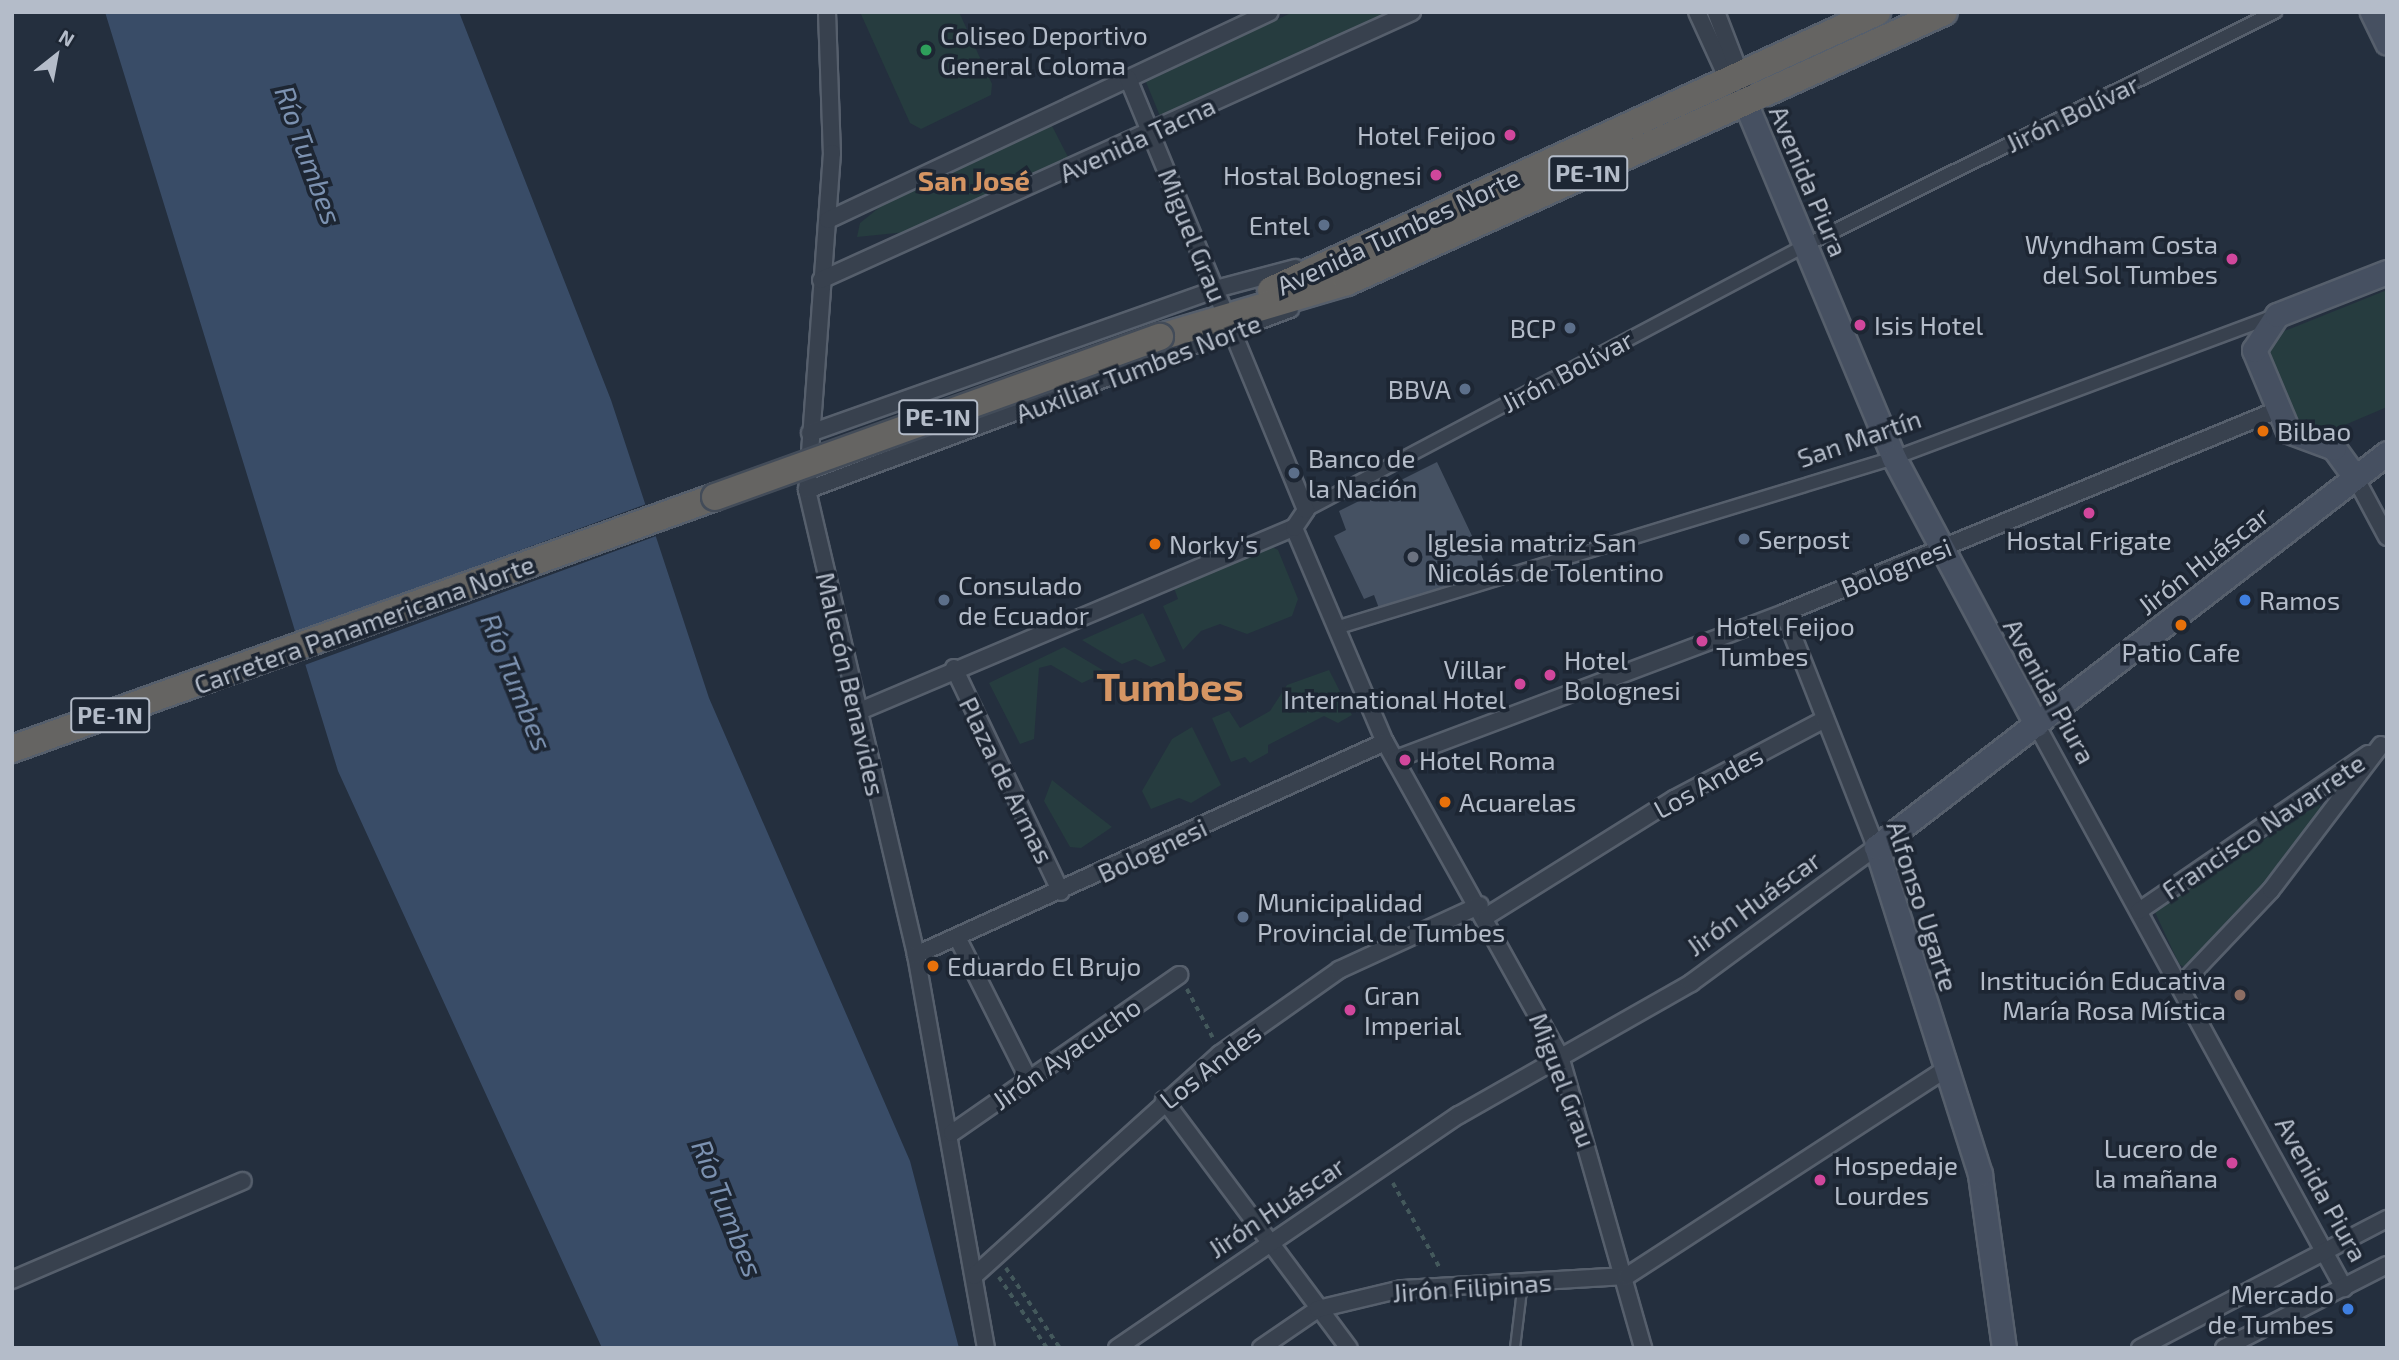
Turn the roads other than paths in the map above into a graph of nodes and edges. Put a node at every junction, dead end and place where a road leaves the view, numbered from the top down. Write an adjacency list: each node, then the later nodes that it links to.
1 (827, 12): 15 (street, Malecón Benavides)
2 (1270, 12): 12 (street)
3 (1412, 12): 14 (street, Avenida Tacna)
4 (1697, 12): 11 (street, Avenida Piura)
5 (1717, 12): 11 (street, Avenida Piura)
6 (1877, 12): 11 (highway, Avenida Tumbes Norte / PE-1N)
7 (1944, 12): 13 (highway, Avenida Tumbes Norte / PE-1N)
8 (2275, 12): 16 (street, Jirón Bolívar)
9 (2372, 12): 10 (main road)
10 (2387, 43)
11 (1734, 77): 13 (street, Avenida Piura); 17 (highway, Avenida Tumbes Norte / PE-1N)
12 (1128, 78): 14 (street, Miguel Grau); 15 (street)
13 (1745, 102): 16 (main road, Avenida Piura); 22 (highway, Avenida Tumbes Norte / PE-1N)
14 (1151, 133): 19 (street, Avenida Tacna); 20 (street, Miguel Grau)
15 (828, 220): 19 (street, Malecón Benavides)
16 (1806, 244): 26 (main road, Avenida Piura); 30 (street, Jirón Bolívar)
17 (1335, 258): 20 (street, Auxiliar Tumbes Norte); 22 (highway, Avenida Tumbes Norte / PE-1N)
18 (2387, 272): 21 (main road, San Martín)
19 (821, 281): 24 (street, Malecón Benavides)
20 (1216, 289): 22 (street, Miguel Grau); 24 (street, Auxiliar Tumbes Norte)
21 (2277, 315): 23 (main road); 26 (street, San Martín)
22 (1230, 324): 28 (street, Auxiliar Tumbes Norte); 29 (highway, Avenida Tumbes Norte / PE-1N, bridge); 30 (street, Miguel Grau)
23 (2275, 411): 27 (main road); 33 (street, Bolognesi)
24 (810, 433): 28 (street, Malecón Benavides)
25 (2387, 453): 27 (main road, Jirón Huáscar)
26 (1895, 458): 33 (main road, Avenida Piura); 35 (street, San Martín)
27 (2355, 477): 32 (street); 39 (main road, Jirón Huáscar)
28 (807, 490): 37 (street, Malecón Benavides)
29 (715, 497): 42 (highway, Carretera Panamericana Norte / PE-1N)
30 (1306, 510): 31 (street, Jirón Bolívar)
31 (1294, 527): 35 (street, Miguel Grau); 36 (street)
32 (2387, 537)
33 (1940, 548): 34 (street, Bolognesi); 39 (main road, Avenida Piura)
34 (1784, 612): 38 (street, Alfonso Ugarte); 43 (street, Bolognesi)
35 (1339, 628): 40 (street, Miguel Grau)
36 (954, 668): 37 (street); 45 (street, Plaza de Armas)
37 (855, 713): 49 (street, Malecón Benavides)
38 (1825, 719): 44 (street, Alfonso Ugarte); 46 (street, Los Andes)
39 (2036, 724): 44 (main road, Jirón Huáscar); 47 (street, Avenida Piura)
40 (1385, 742): 43 (street, Miguel Grau); 45 (street, Bolognesi)
41 (2384, 743): 47 (street, Francisco Navarrete); 51 (street)
42 (12, 749)
43 (1396, 760): 46 (street, Miguel Grau)
44 (1876, 847): 52 (street, Jirón Huáscar); 53 (main road, Alfonso Ugarte)
45 (1061, 892): 48 (street, Bolognesi)
46 (1483, 910): 52 (street, Miguel Grau); 55 (street, Los Andes)
47 (2139, 911): 51 (street, Avenida Piura)
48 (957, 937): 49 (street, Bolognesi); 54 (street)
49 (916, 955): 56 (street, Malecón Benavides)
50 (1179, 975): 54 (street, Jirón Ayacucho)
51 (2180, 986): 60 (street, Avenida Piura)
52 (1560, 1056): 59 (street, Jirón Huáscar); 63 (street, Miguel Grau)
53 (1946, 1069): 63 (street); 74 (main road, Alfonso Ugarte)
54 (1028, 1078): 56 (street, Jirón Ayacucho)
55 (1164, 1100): 59 (street); 62 (street, Los Andes)
56 (953, 1133): 62 (street, Malecón Benavides)
57 (243, 1181): 64 (street)
58 (2387, 1219): 60 (street)
59 (1269, 1246): 67 (street); 69 (street, Jirón Huáscar)
60 (2324, 1251): 66 (street, Avenida Piura); 75 (street)
61 (2387, 1265): 66 (street)
62 (974, 1276): 68 (street, Malecón Benavides)
63 (1627, 1276): 65 (street, Jirón Filipinas); 73 (street, Miguel Grau)
64 (12, 1280)
65 (1523, 1282): 67 (street, Jirón Filipinas); 72 (lane)
66 (2344, 1288): 76 (street)
67 (1318, 1309): 70 (street); 71 (street)
68 (986, 1348)
69 (1117, 1348)
70 (1261, 1348)
71 (1349, 1348)
72 (1515, 1348)
73 (1643, 1348)
74 (2004, 1348)
75 (2140, 1348)
76 (2224, 1348)

